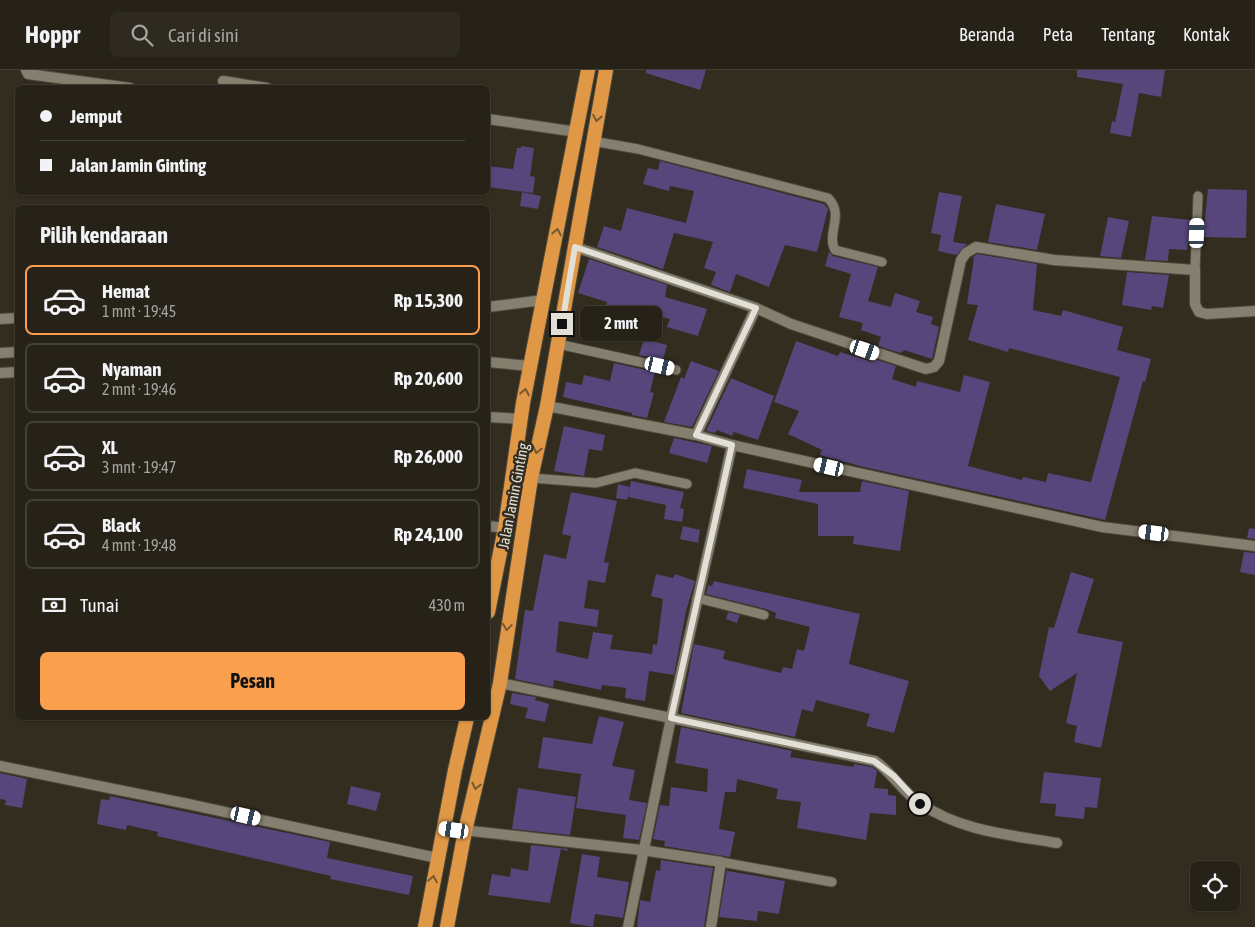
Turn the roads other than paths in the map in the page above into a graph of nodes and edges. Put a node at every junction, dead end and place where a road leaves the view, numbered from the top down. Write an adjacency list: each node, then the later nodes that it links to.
1 (26, 70): 6 (street)
2 (224, 70): 5 (street)
3 (588, 70): 8 (highway, Jalan Jamin Ginting)
4 (606, 70): 9 (highway, Jalan Jamin Ginting, one-way to 9)
5 (223, 84)
6 (108, 85)
7 (490, 119): 8 (street)
8 (577, 132): 14 (highway, Jalan Jamin Ginting, one-way to 8)
9 (592, 140): 11 (highway, Jalan Jamin Ginting); 12 (lane)
10 (1198, 196): 13 (lane)
11 (575, 247): 16 (street); 20 (highway, Jalan Jamin Ginting)
12 (882, 262)
13 (1195, 270): 16 (street); 17 (street)
14 (543, 300): 15 (street); 24 (highway, Jalan Jamin Ginting)
15 (490, 307)
16 (756, 308): 31 (street)
17 (1255, 311)
18 (15, 318): 19 (street)
19 (0, 320)
20 (558, 344): 25 (lane); 28 (highway, Jalan Jamin Ginting)
21 (15, 352): 22 (street)
22 (0, 353)
23 (490, 362): 24 (street)
24 (530, 366): 30 (highway, Jalan Jamin Ginting, one-way to 24)
25 (676, 370)
26 (15, 372): 27 (street)
27 (0, 373)
28 (547, 406): 31 (street); 33 (highway, Jalan Jamin Ginting, one-way to 33)
29 (490, 417): 30 (street)
30 (521, 420): 36 (highway, Jalan Jamin Ginting)
31 (696, 435): 32 (street)
32 (732, 445): 37 (street); 38 (street)
33 (531, 478): 34 (lane); 41 (highway, Jalan Jamin Ginting, one-way to 41)
34 (687, 484)
35 (490, 526): 36 (street)
36 (505, 528): 39 (highway, Jalan Jamin Ginting)
37 (1255, 546)
38 (696, 598): 40 (lane); 42 (street)
39 (490, 602)
40 (764, 615)
41 (500, 683): 42 (street); 46 (highway, Jalan Jamin Ginting, one-way to 46)
42 (671, 718): 47 (street); 48 (street)
43 (468, 720): 45 (highway)
44 (0, 766): 49 (street)
45 (444, 828): 46 (street); 49 (highway)
46 (465, 831): 48 (street); 53 (highway, Jalan Jamin Ginting)
47 (1056, 843)
48 (642, 850): 50 (street); 54 (street)
49 (437, 858): 52 (highway, one-way to 49)
50 (721, 862): 51 (lane); 55 (street)
51 (832, 882)
52 (425, 927)
53 (447, 927)
54 (628, 927)
55 (711, 927)

